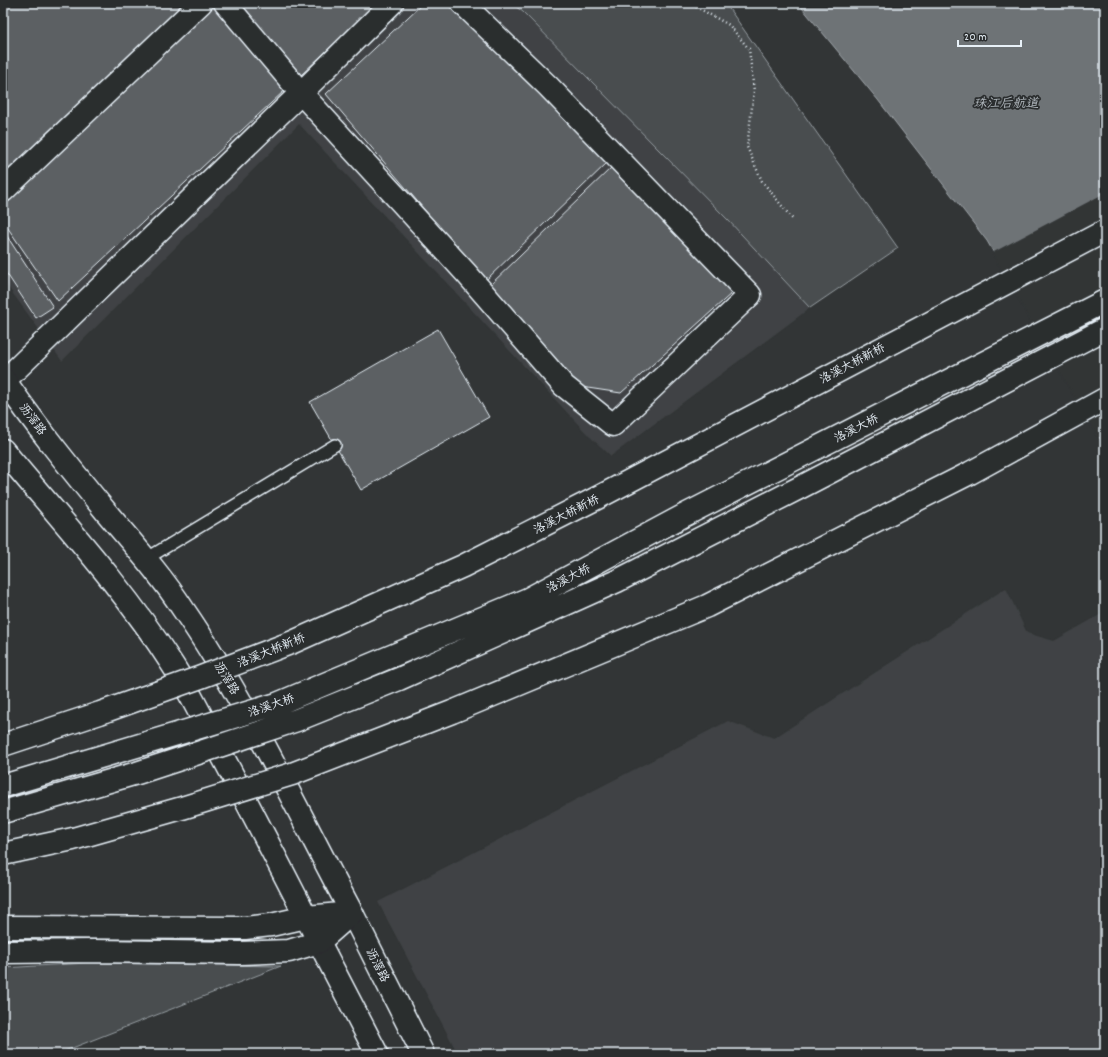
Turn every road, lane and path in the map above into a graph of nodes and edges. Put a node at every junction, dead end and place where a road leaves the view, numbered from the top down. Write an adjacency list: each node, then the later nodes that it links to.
1 (201, 3): 7 (main road)
2 (225, 3): 6 (main road)
3 (392, 3): 6 (main road)
4 (462, 3): 6 (main road)
5 (689, 3): 8 (path)
6 (301, 93): 12 (main road)
7 (3, 191)
8 (794, 221)
9 (1105, 231): 17 (main road, 洛溪大桥新桥, bridge)
10 (1105, 301): 18 (main road, 洛溪大桥, bridge)
11 (1105, 329): 19 (main road, 洛溪大桥, bridge)
12 (4, 379): 16 (main road, 沥滘路)
13 (1105, 400): 20 (main road, bridge)
14 (335, 445): 16 (lane)
15 (3, 450): 22 (main road)
16 (146, 559): 21 (main road, 沥滘路)
17 (3, 745)
18 (3, 786)
19 (3, 812)
20 (3, 854)
21 (352, 914): 22 (main road); 24 (main road); 27 (main road, 沥滘路)
22 (306, 917): 23 (main road); 24 (main road)
23 (3, 927)
24 (319, 942): 25 (main road); 26 (main road)
25 (3, 952)
26 (377, 1054)
27 (423, 1054)

